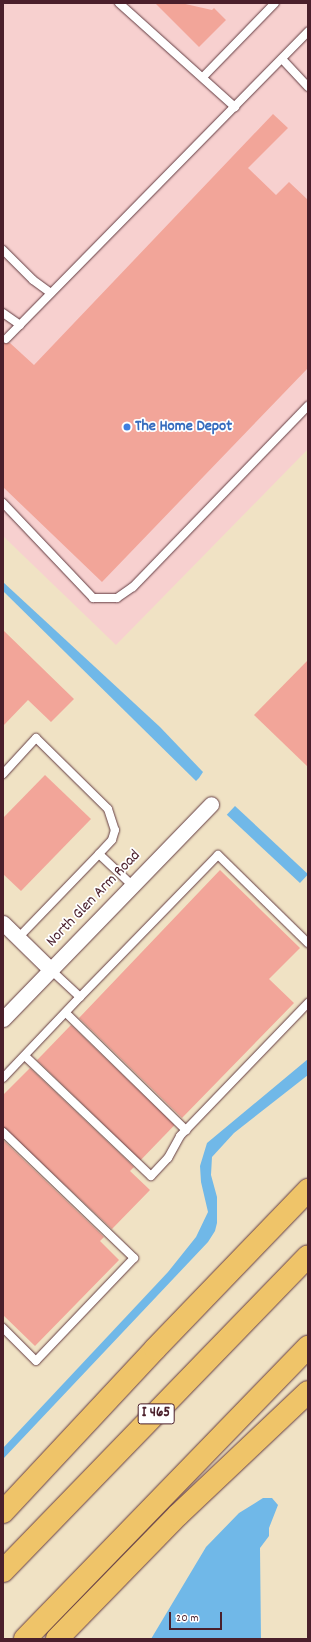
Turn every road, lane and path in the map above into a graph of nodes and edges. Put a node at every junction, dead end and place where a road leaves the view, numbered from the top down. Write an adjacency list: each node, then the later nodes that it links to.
1 (119, 3): 5 (lane)
2 (275, 3): 5 (lane)
3 (308, 32): 4 (lane)
4 (282, 59): 6 (lane); 7 (lane)
5 (203, 77): 7 (lane)
6 (308, 87)
7 (235, 107): 9 (lane)
8 (3, 250): 9 (lane)
9 (51, 293): 11 (lane)
10 (3, 313): 11 (lane)
11 (20, 325): 12 (lane)
12 (6, 339)
13 (308, 406): 14 (lane)
14 (3, 503)
15 (3, 774): 17 (lane)
16 (211, 804): 18 (street, North Glen Arm Road)
17 (100, 854): 18 (lane); 20 (lane)
18 (132, 885): 22 (street, North Glen Arm Road)
19 (3, 923): 20 (street)
20 (18, 938): 22 (street)
21 (308, 943): 23 (lane)
22 (51, 970): 23 (lane); 26 (street, North Glen Arm Road)
23 (80, 997): 25 (lane)
24 (308, 1003): 29 (lane)
25 (66, 1013): 27 (lane); 29 (lane)
26 (3, 1019)
27 (25, 1056): 28 (lane); 29 (lane)
28 (3, 1078)
29 (186, 1130)
30 (3, 1132): 33 (lane)
31 (308, 1190): 36 (highway)
32 (308, 1256): 37 (highway, I 465)
33 (3, 1328)
34 (308, 1347): 38 (highway)
35 (308, 1392): 39 (highway)
36 (3, 1512)
37 (3, 1571)
38 (25, 1639)
39 (57, 1639)

